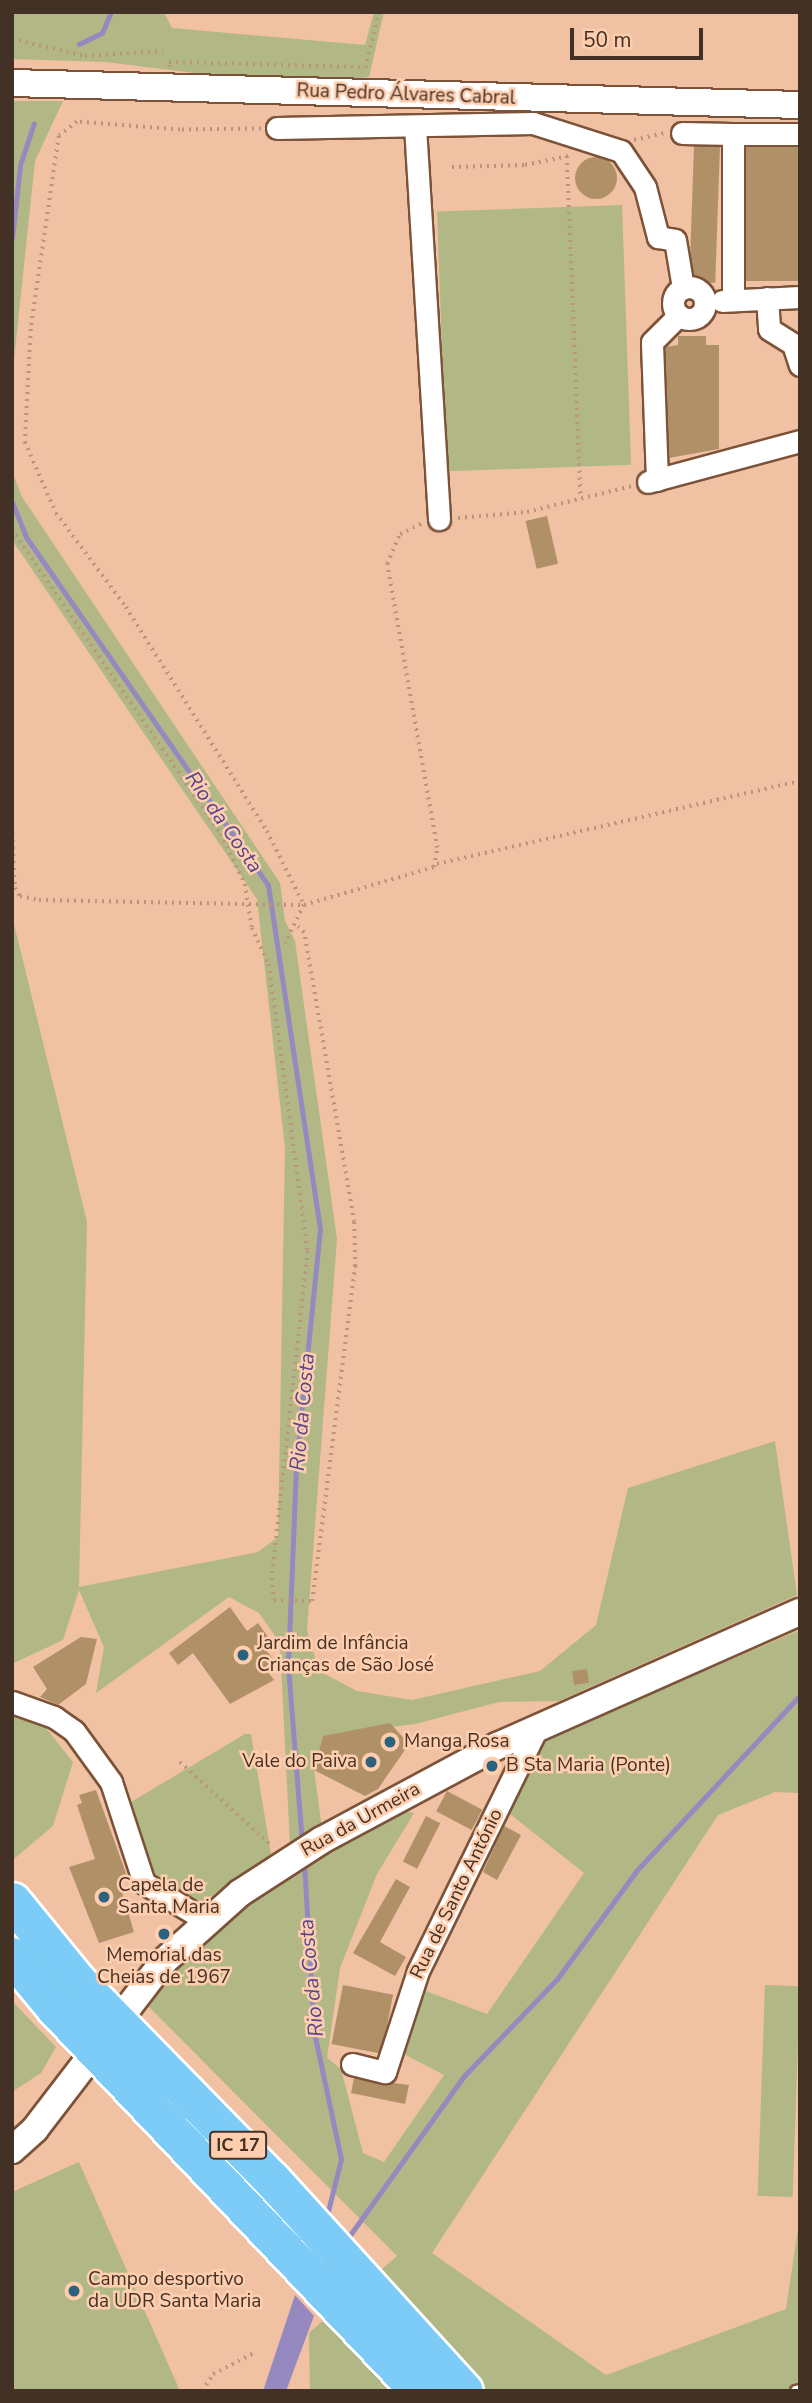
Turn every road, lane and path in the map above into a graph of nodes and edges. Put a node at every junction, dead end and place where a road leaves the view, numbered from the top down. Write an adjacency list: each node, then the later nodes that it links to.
1 (379, 12): 4 (path)
2 (12, 39): 3 (path)
3 (163, 51)
4 (365, 67): 6 (path); 7 (path)
5 (12, 83): 6 (street, Rua Pedro Álvares Cabral)
6 (166, 86): 7 (street, Rua Pedro Álvares Cabral)
7 (363, 94): 8 (street, Rua Pedro Álvares Cabral)
8 (800, 104)
9 (415, 126): 10 (street); 14 (street); 27 (street)
10 (277, 128): 32 (path)
11 (682, 133): 12 (street); 14 (path)
12 (733, 134): 13 (street); 20 (street)
13 (800, 134)
14 (605, 145): 15 (path); 17 (street)
15 (567, 156): 16 (path); 26 (path)
16 (452, 167)
17 (682, 288): 21 (street); 22 (street)
18 (800, 297): 19 (street)
19 (767, 298): 20 (street); 23 (street)
20 (733, 300): 21 (street)
21 (705, 302): 22 (street)
22 (678, 315): 25 (street)
23 (800, 365)
24 (800, 441): 25 (street)
25 (652, 481): 26 (path)
26 (581, 499): 27 (path)
27 (439, 519): 31 (path)
28 (12, 529): 33 (path)
29 (800, 780): 31 (path)
30 (12, 819): 33 (path)
31 (437, 864): 32 (path)
32 (304, 905): 33 (path); 34 (path)
33 (251, 907): 34 (path)
34 (296, 925): 35 (path)
35 (285, 944)
36 (800, 1612): 38 (street, Rua da Urmeira)
37 (12, 1702): 42 (street)
38 (537, 1728): 42 (street, Rua da Urmeira); 44 (street, Rua de Santo António)
39 (180, 1762): 40 (path)
40 (268, 1844)
41 (12, 1901): 49 (highway, IC 17, bridge)
42 (205, 1920): 45 (street, Rua da Urmeira)
43 (12, 1956): 48 (highway, IC 17, bridge)
44 (352, 2064)
45 (12, 2150)
46 (254, 2353): 47 (path)
47 (202, 2391)
48 (419, 2391)
49 (464, 2391)

